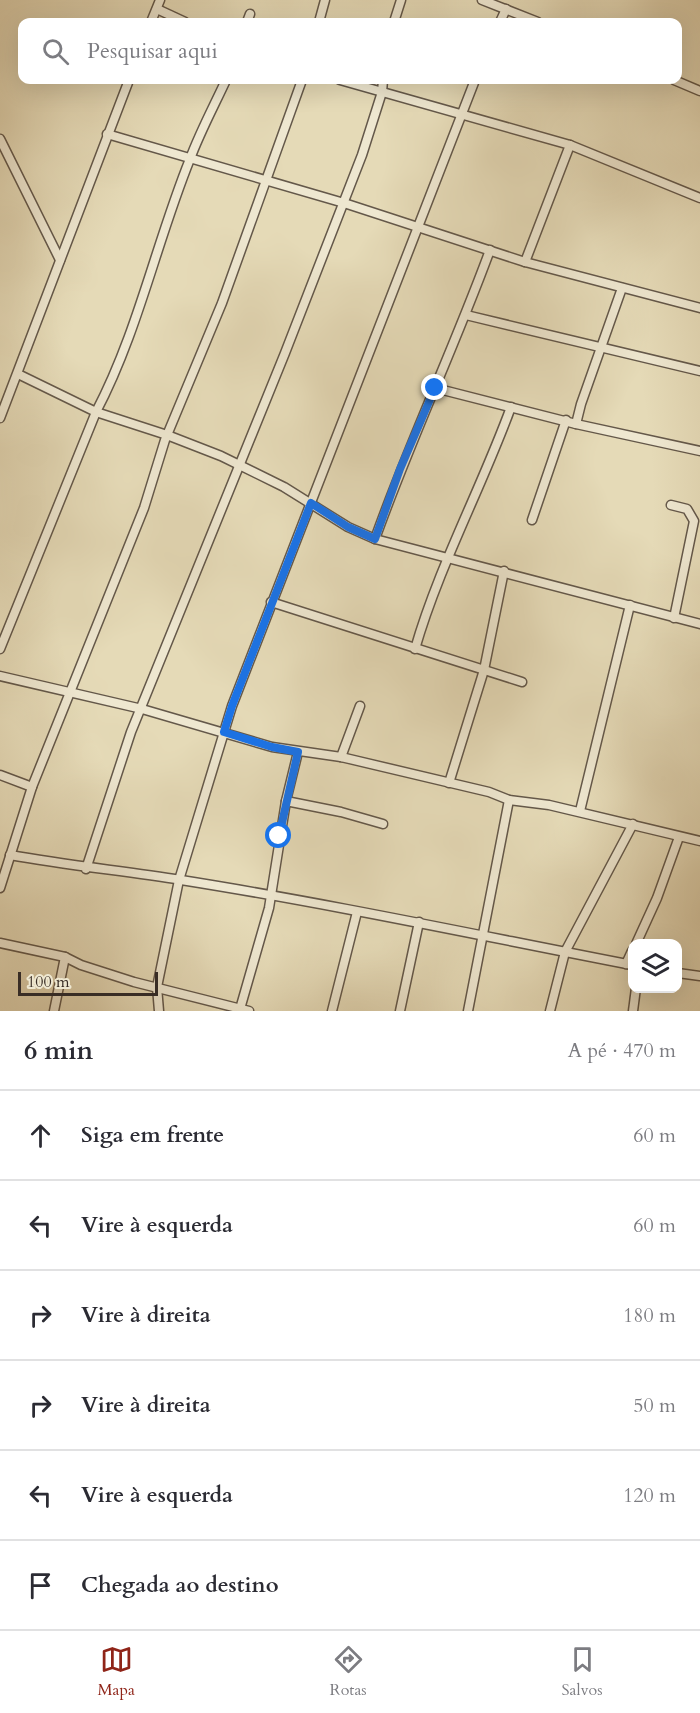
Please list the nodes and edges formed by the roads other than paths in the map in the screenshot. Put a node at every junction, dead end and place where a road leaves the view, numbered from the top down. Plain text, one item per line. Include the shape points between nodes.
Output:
1 (160, 0) edge
2 (325, 0) edge
3 (401, 0) edge
4 (482, 0) edge
5 (157, 9) junction
6 (506, 9) junction
7 (154, 18) edge
8 (176, 18) edge
9 (320, 18) edge
10 (395, 18) edge
11 (502, 18) edge
12 (528, 18) edge
13 (682, 83) edge
14 (127, 84) edge
15 (224, 84) edge
16 (301, 84) edge
17 (354, 84) edge
18 (383, 84) edge
19 (474, 84) edge
20 (700, 91) edge
21 (382, 92) junction
22 (463, 113) junction
23 (107, 134) junction
24 (0, 139) edge
25 (570, 146) junction
26 (189, 159) junction
27 (266, 182) junction
28 (700, 198) edge
29 (344, 203) junction
30 (419, 226) junction
31 (490, 250) junction
32 (60, 260) junction
33 (525, 262) junction
34 (622, 288) junction
35 (700, 308) edge
36 (466, 315) junction
37 (603, 348) junction
38 (700, 372) edge
39 (18, 374) junction
40 (435, 388) junction
41 (511, 408) junction
42 (96, 412) junction
43 (0, 418) edge
44 (566, 420) junction
45 (576, 424) junction
46 (167, 435) junction
47 (700, 451) edge
48 (240, 465) junction
49 (311, 503) junction
50 (671, 505) dead end
51 (532, 520) dead end
52 (375, 539) junction
53 (448, 558) junction
54 (504, 571) junction
55 (272, 602) junction
56 (630, 605) junction
57 (674, 618) junction
58 (700, 624) edge
59 (0, 649) edge
60 (416, 649) junction
61 (483, 670) junction
62 (0, 676) edge
63 (522, 682) dead end
64 (68, 693) junction
65 (360, 706) dead end
66 (142, 709) junction
67 (224, 732) junction
68 (298, 752) junction
69 (341, 756) junction
70 (0, 775) edge
71 (449, 783) junction
72 (32, 787) junction
73 (509, 800) junction
74 (286, 801) junction
75 (580, 811) junction
76 (382, 824) dead end
77 (633, 824) junction
78 (679, 837) junction
79 (700, 841) edge
80 (10, 855) junction
81 (86, 869) junction
82 (2, 872) edge
83 (179, 880) junction
84 (0, 888) edge
85 (272, 897) junction
86 (357, 912) junction
87 (418, 922) junction
88 (482, 935) junction
89 (638, 939) edge
90 (0, 943) edge
91 (565, 952) junction
92 (65, 957) junction
93 (628, 965) edge
94 (682, 974) edge
95 (700, 976) edge
96 (157, 987) junction
97 (635, 993) edge
98 (245, 1010) edge
99 (54, 1011) edge
100 (159, 1011) edge
101 (332, 1011) edge
102 (400, 1011) edge
103 (468, 1011) edge
104 (549, 1011) edge
105 (633, 1011) edge

1 - 5 street
2 - 9 street
3 - 10 street
4 - 6 street
5 - 7 street
5 - 8 street
6 - 11 street
6 - 12 street
13 - 20 street
14 - 23 street
15 - 26 street
16 - 27 street
17 - 21 street
18 - 21 street
19 - 22 street
21 - 22 street
21 - 29 street
22 - 25 street
22 - 30 street
23 - 26 street
23 - 32 street
24 - 32 street
25 - 28 street
25 - 33 street
26 - 27 street
26 - 42 street via 147,288 110,386
27 - 29 street
27 - 46 street via 222,303
29 - 30 street
29 - 48 street
30 - 31 street
30 - 49 street
31 - 33 street
31 - 36 street
32 - 39 street
33 - 34 street
34 - 35 street
34 - 37 street
36 - 37 street
36 - 40 street
37 - 38 street
37 - 45 street
39 - 42 street
39 - 43 street
40 - 41 street
40 - 52 street
41 - 44 street
41 - 53 street
42 - 46 street
42 - 59 street
44 - 45 street
44 - 51 street
45 - 47 street
46 - 48 street
46 - 64 street via 144,508
48 - 49 street
48 - 66 street
49 - 52 street
49 - 55 street
50 - 57 street via 687,508 694,521
52 - 53 street
53 - 54 street
53 - 60 street
54 - 56 street
54 - 61 street
55 - 60 street
55 - 67 street
56 - 57 street
56 - 75 street
57 - 58 street
60 - 61 street
61 - 63 street
61 - 71 street
62 - 64 street
64 - 66 street
64 - 72 street
65 - 69 street
66 - 67 street
66 - 81 street
67 - 68 street
67 - 83 street
68 - 69 street
68 - 74 street
69 - 71 street
70 - 72 street
71 - 73 street
72 - 80 street
73 - 75 street
73 - 88 street
74 - 76 street
74 - 85 street
75 - 77 street
77 - 78 street
77 - 91 street
78 - 79 street
78 - 89 street
80 - 81 street
80 - 82 street
81 - 83 street
82 - 84 street
83 - 85 street
83 - 96 street
85 - 86 street
85 - 98 street
86 - 87 street
86 - 101 street
87 - 88 street
87 - 102 street
88 - 91 street
88 - 103 street
90 - 92 street
91 - 93 street
91 - 104 street
92 - 96 street
92 - 99 street
94 - 95 street
96 - 98 street
96 - 100 street
97 - 105 street

